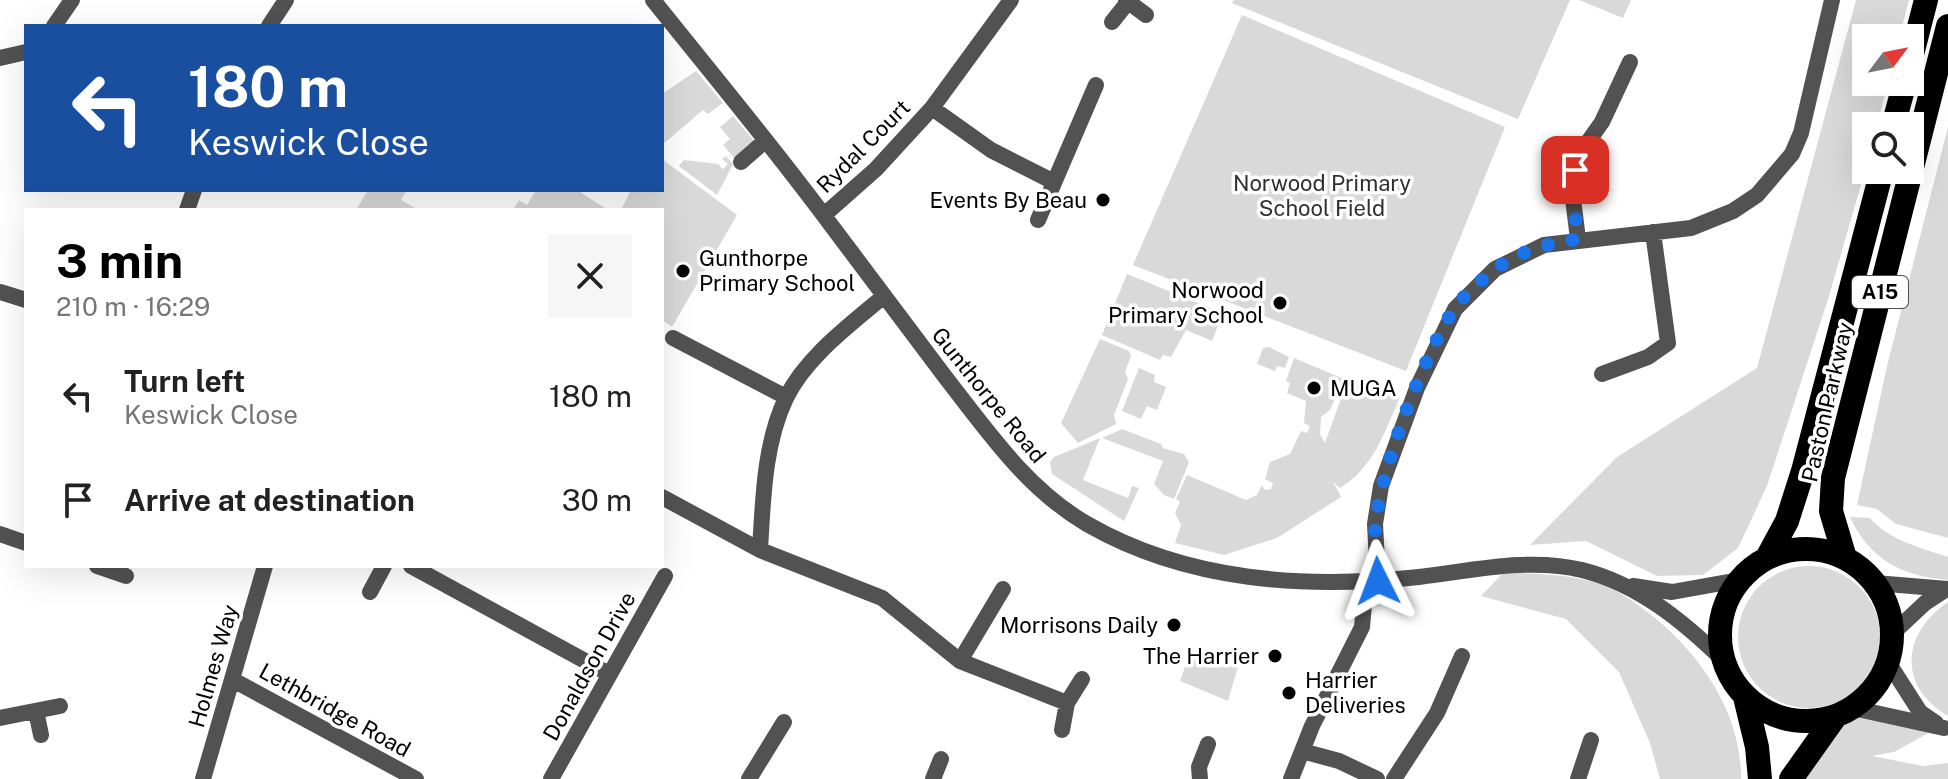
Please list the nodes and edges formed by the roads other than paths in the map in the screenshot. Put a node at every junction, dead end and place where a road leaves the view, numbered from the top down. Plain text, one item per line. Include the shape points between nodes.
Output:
1 (72, 0) edge
2 (286, 0) edge
3 (653, 0) edge
4 (1011, 0) edge
5 (1832, 0) edge
6 (1926, 0) edge
7 (1127, 1) edge
8 (1146, 15) dead end
9 (1112, 22) dead end
10 (55, 24) edge
11 (270, 24) edge
12 (1920, 24) edge
13 (1948, 26) edge
14 (24, 52) edge
15 (0, 58) edge
16 (1630, 62) dead end
17 (1096, 85) dead end
18 (932, 108) junction
19 (765, 141) junction
20 (741, 162) dead end
21 (1054, 182) junction
22 (1878, 184) edge
23 (824, 215) junction
24 (1038, 220) dead end
25 (1653, 232) junction
26 (1578, 239) junction
27 (0, 292) edge
28 (884, 296) junction
29 (24, 299) edge
30 (673, 338) dead end
31 (1602, 374) dead end
32 (786, 397) junction
33 (664, 498) edge
34 (0, 534) edge
35 (24, 542) edge
36 (760, 550) junction
37 (1767, 558) junction
38 (1845, 558) junction
39 (104, 568) edge
40 (264, 568) edge
41 (383, 568) edge
42 (415, 568) edge
43 (126, 576) dead end
44 (665, 576) dead end
45 (1739, 580) junction
46 (1372, 582) junction
47 (1875, 583) junction
48 (1619, 584) junction
49 (1003, 589) dead end
50 (1947, 589) edge
51 (370, 592) dead end
52 (1892, 634) junction
53 (1462, 656) dead end
54 (960, 661) junction
55 (1724, 661) junction
56 (1888, 662) junction
57 (609, 674) junction
58 (1082, 679) dead end
59 (233, 680) junction
60 (1745, 697) junction
61 (1067, 703) junction
62 (60, 706) dead end
63 (36, 711) junction
64 (1844, 712) junction
65 (0, 718) edge
66 (784, 722) dead end
67 (1062, 730) dead end
68 (1946, 730) edge
69 (41, 735) dead end
70 (1591, 740) dead end
71 (1208, 744) dead end
72 (1302, 751) junction
73 (941, 759) dead end
74 (752, 778) edge
75 (203, 779) edge
76 (416, 779) edge
77 (551, 779) edge
78 (933, 779) edge
79 (1200, 779) edge
80 (1291, 779) edge
81 (1377, 779) edge
82 (1394, 779) edge
83 (1578, 779) edge
84 (1760, 779) edge
85 (1791, 779) edge

1 - 10 street
2 - 11 street
3 - 19 street, Gunthorpe Road
4 - 18 street, Rydal Court
5 - 25 street via 1792,154 1757,195 1733,211 1691,228
6 - 12 highway
7 - 8 street
7 - 9 street
13 - 38 highway, Paston Parkway / A15 via 1833,478 1831,511
14 - 15 street
16 - 26 street via 1575,170
17 - 21 street
18 - 21 street, Rydal Court via 991,150
18 - 23 street, Rydal Court
19 - 20 street
19 - 23 street, Gunthorpe Road
21 - 24 street
22 - 37 highway, Paston Parkway / A15 via 1803,471 1787,521
23 - 28 street, Gunthorpe Road
25 - 26 street
25 - 31 street via 1668,343 1648,357
26 - 46 street via 1520,254 1495,269 1455,309 1417,388 1381,486
27 - 29 street
28 - 32 street via 839,333
28 - 46 street, Gunthorpe Road via 1028,479 1089,525 1158,554 1246,577
30 - 32 street
32 - 36 street via 764,488
33 - 36 street
34 - 35 street
36 - 54 street via 846,581 894,606
37 - 38 highway via 1814,549
37 - 45 highway
38 - 47 highway
39 - 43 street
40 - 59 street, Holmes Way
41 - 51 street
42 - 57 street
44 - 57 street, Donaldson Drive
45 - 48 street, Gunthorpe Road via 1672,592
45 - 55 highway via 1721,619
46 - 48 street, Gunthorpe Road via 1541,566 1579,570
46 - 72 street via 1362,627
47 - 50 street
47 - 52 highway via 1890,612
48 - 55 street, Gunthorpe Road via 1682,621
49 - 54 street
50 - 52 street
52 - 56 highway
53 - 82 street via 1437,713
54 - 61 street
55 - 60 highway
56 - 64 highway via 1875,688
56 - 68 street via 1920,712
57 - 77 street, Donaldson Drive
58 - 61 street
59 - 75 street, Holmes Way
59 - 76 street, Lethbridge Road
60 - 64 highway via 1768,713 1794,721
60 - 84 highway
61 - 67 street
62 - 63 street
63 - 65 street
63 - 69 street
64 - 68 street
64 - 85 highway
66 - 74 street
70 - 83 street
71 - 79 street
72 - 80 street
72 - 81 street
73 - 78 street

